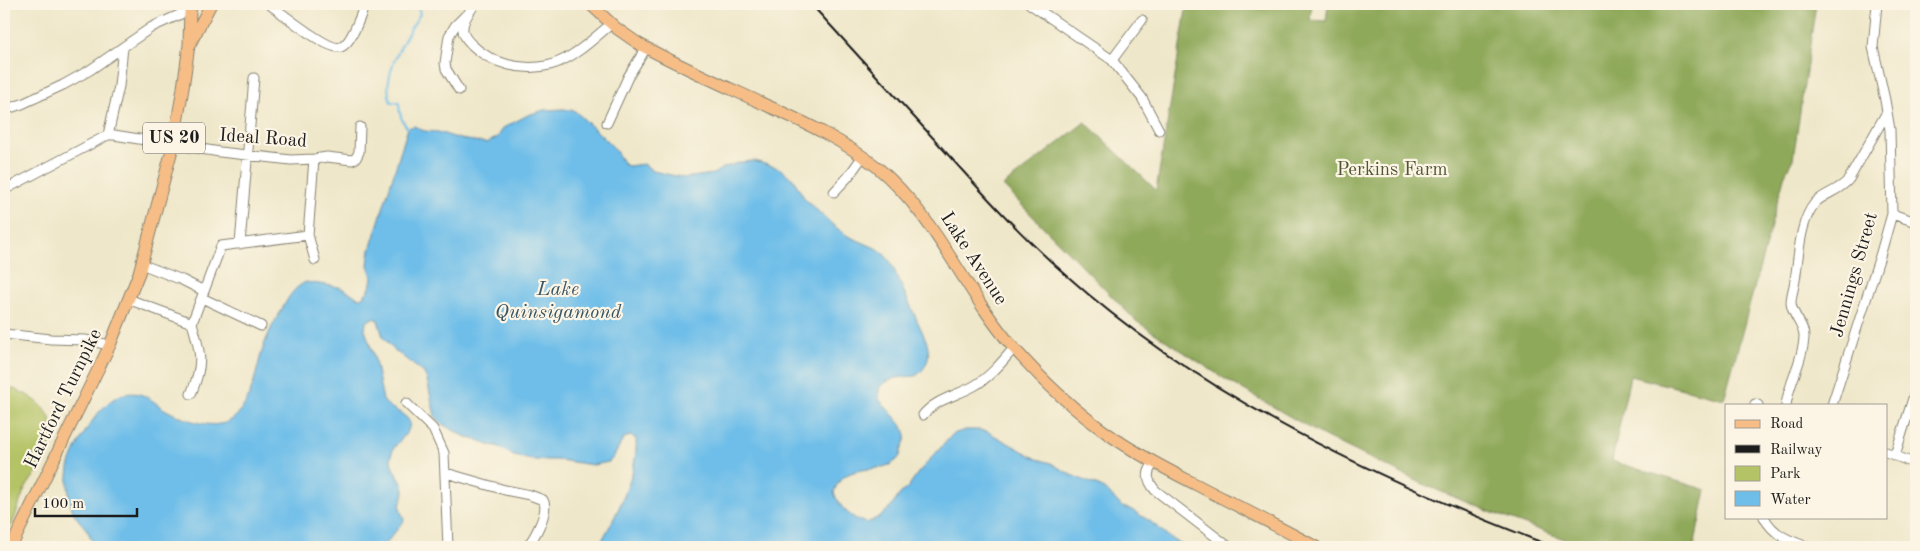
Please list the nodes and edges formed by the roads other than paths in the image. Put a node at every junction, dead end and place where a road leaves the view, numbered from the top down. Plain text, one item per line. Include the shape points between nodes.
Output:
1 (202, 4) edge
2 (211, 4) edge
3 (269, 4) edge
4 (365, 4) edge
5 (475, 4) edge
6 (590, 4) edge
7 (1030, 4) edge
8 (1877, 4) edge
9 (190, 6) edge
10 (468, 13) junction
11 (1142, 20) dead end
12 (611, 24) junction
13 (189, 45) junction
14 (123, 48) junction
15 (646, 48) junction
16 (1112, 60) junction
17 (254, 78) dead end
18 (459, 90) dead end
19 (4, 110) edge
20 (1887, 112) junction
21 (607, 123) dead end
22 (360, 127) dead end
23 (1159, 130) dead end
24 (108, 135) junction
25 (173, 146) junction
26 (246, 155) junction
27 (863, 156) junction
28 (314, 159) junction
29 (4, 190) edge
30 (834, 192) dead end
31 (1892, 214) junction
32 (1916, 222) edge
33 (308, 235) junction
34 (240, 244) junction
35 (315, 260) dead end
36 (142, 264) junction
37 (203, 294) junction
38 (128, 299) junction
39 (192, 323) junction
40 (261, 326) dead end
41 (4, 334) edge
42 (110, 345) junction
43 (1014, 348) junction
44 (1916, 389) edge
45 (191, 394) dead end
46 (406, 403) dead end
47 (1786, 404) edge
48 (1832, 404) edge
49 (923, 415) dead end
50 (1891, 454) edge
51 (1154, 463) junction
52 (1916, 464) edge
53 (446, 473) junction
54 (1765, 518) edge
55 (11, 547) edge
56 (448, 547) edge
57 (527, 547) edge
58 (1229, 547) edge
59 (1316, 547) edge
60 (1808, 547) edge

1 - 9 main road
2 - 13 main road
3 - 4 street via 336,48 348,42
5 - 10 street
6 - 12 main road, Lake Avenue
7 - 16 street
8 - 20 street, Jennings Street via 1874,53
9 - 13 main road, US 20
9 - 14 street
10 - 12 street via 463,32 477,50 498,62 525,67 550,65 567,58
10 - 18 street via 454,26 446,50 446,69
11 - 16 street
12 - 15 main road, Lake Avenue
13 - 25 main road, US 20
14 - 19 street via 90,70
14 - 24 street via 119,86
15 - 21 street
15 - 27 main road, Lake Avenue via 815,128
16 - 23 street via 1142,98
17 - 26 street
20 - 31 street, Jennings Street
20 - 47 street via 1849,180 1817,201 1806,218 1791,299 1804,338
22 - 28 street, Ideal Road via 360,144 354,160
24 - 25 street, Ideal Road
24 - 29 street
25 - 26 street, Ideal Road
25 - 36 main road, US 20
26 - 28 street, Ideal Road
26 - 34 street
27 - 30 street
27 - 43 main road, Lake Avenue via 895,183 924,216 978,302
28 - 33 street
31 - 32 street
31 - 48 street, Jennings Street
33 - 34 street
33 - 35 street
34 - 37 street via 221,246
36 - 37 street via 182,280
36 - 38 main road, Hartford Turnpike / US 20
37 - 39 street
37 - 40 street
38 - 39 street
38 - 42 main road, Hartford Turnpike / US 20
39 - 45 street via 201,357
41 - 42 street
42 - 55 main road, Hartford Turnpike / US 20
43 - 49 street via 980,383 937,403
43 - 51 main road, Lake Avenue via 1052,388 1088,419
44 - 50 street
46 - 53 street via 437,435 444,453
50 - 52 street
51 - 58 street via 1147,471 1152,487
51 - 59 main road, Lake Avenue
53 - 56 street
53 - 57 street via 543,500 546,507
54 - 60 street via 1780,535

